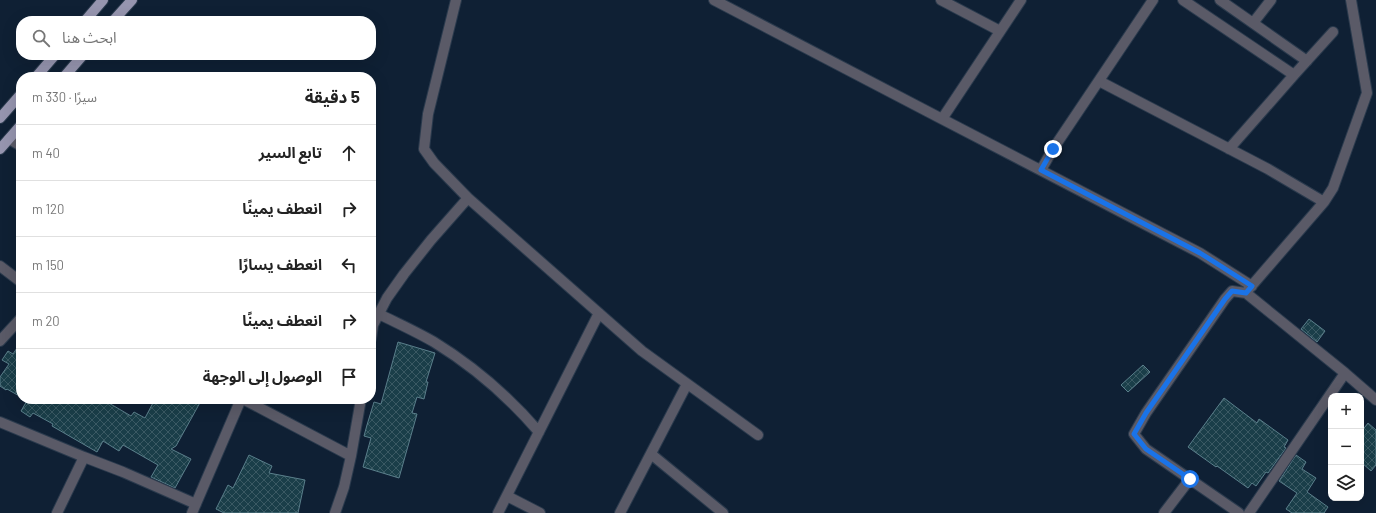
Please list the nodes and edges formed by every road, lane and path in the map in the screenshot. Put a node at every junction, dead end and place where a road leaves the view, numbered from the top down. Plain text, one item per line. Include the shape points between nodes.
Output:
1 (103, 0) edge
2 (132, 0) edge
3 (456, 0) edge
4 (714, 0) edge
5 (941, 0) edge
6 (1021, 0) edge
7 (1153, 0) edge
8 (1183, 0) edge
9 (1220, 0) edge
10 (1271, 0) edge
11 (1351, 0) edge
12 (89, 16) edge
13 (118, 16) edge
14 (1253, 23) junction
15 (1000, 31) junction
16 (1333, 32) dead end
17 (51, 60) edge
18 (79, 60) edge
19 (1307, 61) junction
20 (40, 72) edge
21 (68, 72) edge
22 (1294, 75) junction
23 (1099, 81) junction
24 (16, 100) edge
25 (0, 118) edge
26 (942, 119) junction
27 (16, 131) edge
28 (9, 139) junction
29 (16, 143) edge
30 (0, 149) edge
31 (1230, 149) junction
32 (1041, 170) junction
33 (468, 198) junction
34 (1324, 202) junction
35 (0, 266) edge
36 (16, 278) edge
37 (1248, 290) junction
38 (379, 314) junction
39 (599, 314) junction
40 (376, 319) edge
41 (16, 323) edge
42 (0, 341) edge
43 (1346, 373) junction
44 (687, 384) junction
45 (1376, 400) edge
46 (240, 404) edge
47 (252, 404) edge
48 (360, 404) edge
49 (0, 422) edge
50 (539, 432) junction
51 (758, 435) dead end
52 (651, 454) junction
53 (352, 456) junction
54 (84, 457) junction
55 (1190, 479) junction
56 (507, 496) junction
57 (194, 509) edge
58 (338, 512) edge
59 (58, 513) edge
60 (498, 513) edge
61 (540, 513) edge
62 (620, 513) edge
63 (723, 513) edge
64 (1164, 513) edge
65 (1239, 513) edge
66 (1249, 513) edge

1 - 12 main road
2 - 13 main road
3 - 33 street via 428,114 424,149
4 - 26 street
5 - 15 street
6 - 15 street
7 - 23 street
8 - 22 street
9 - 14 street
10 - 14 street
11 - 34 street via 1367,93 1333,188
14 - 19 street
15 - 26 street
16 - 19 street
17 - 20 main road
18 - 21 main road
19 - 22 street
22 - 31 street
23 - 31 street
23 - 32 street
24 - 25 main road
26 - 32 street
27 - 28 main road
28 - 29 street
28 - 30 main road
31 - 34 street
32 - 37 street via 1200,253
33 - 38 street via 404,274
33 - 39 street
34 - 37 street
35 - 36 street
37 - 43 street
37 - 55 street via 1232,291 1225,299 1134,434 1146,449
38 - 40 street
38 - 50 street via 433,342 475,371 522,412
39 - 44 street via 642,351
39 - 50 street
41 - 42 street
43 - 45 street
43 - 66 street
44 - 51 street
44 - 52 street
46 - 57 street
47 - 53 street
48 - 53 street
49 - 54 street
50 - 56 street
52 - 62 street
52 - 63 street
53 - 58 street
54 - 57 street via 123,472
54 - 59 street
55 - 64 street
55 - 65 street
56 - 60 street
56 - 61 street

